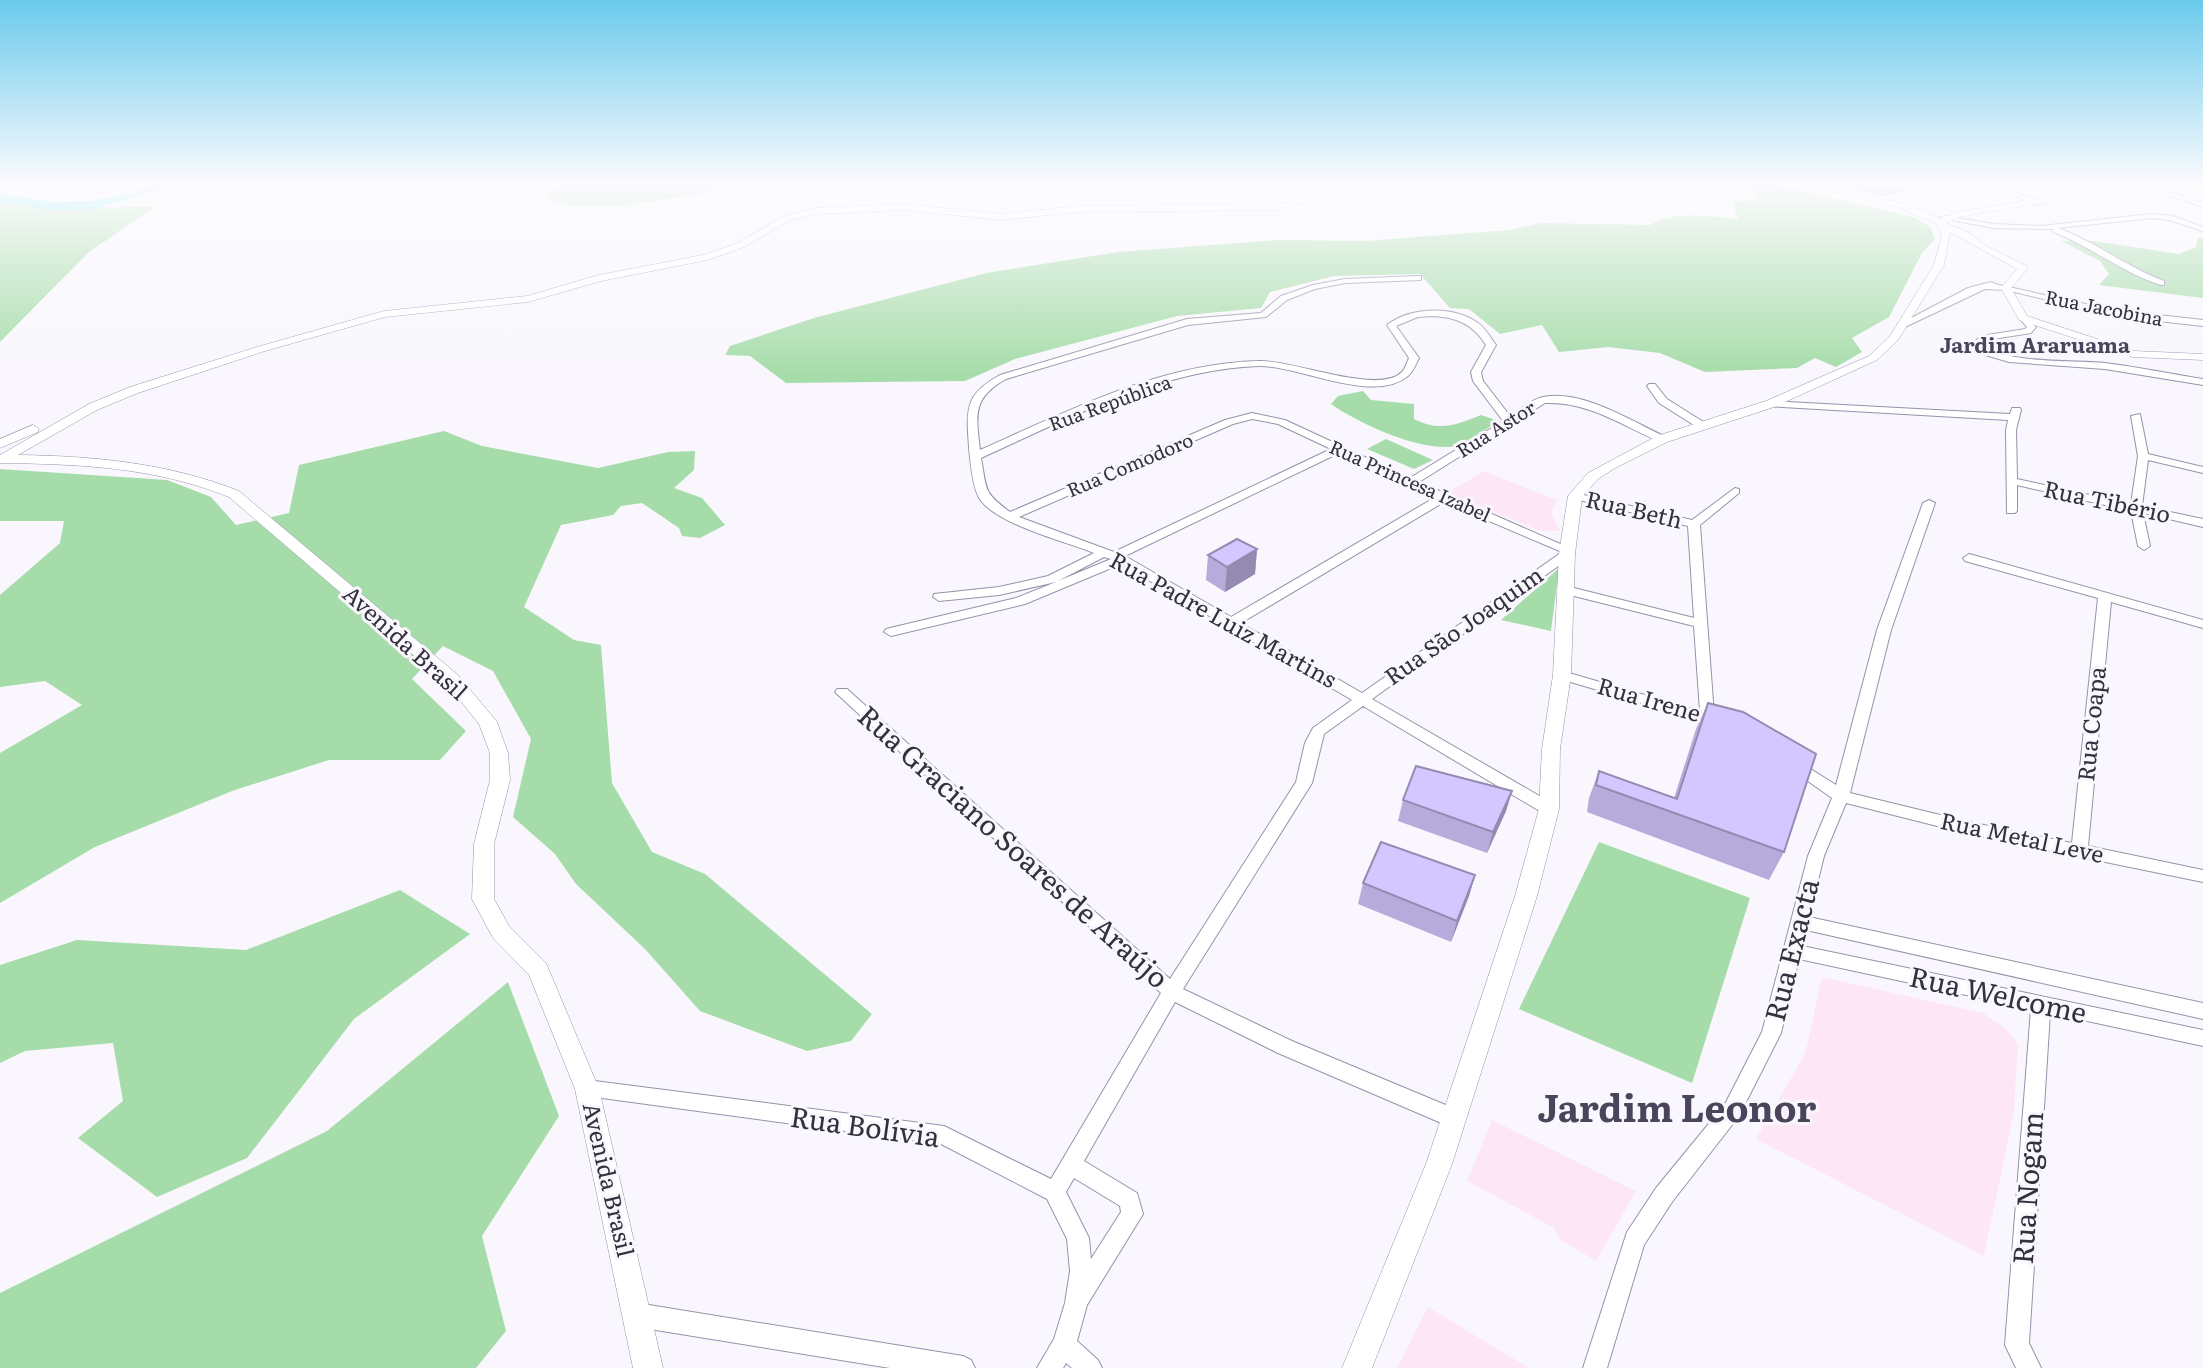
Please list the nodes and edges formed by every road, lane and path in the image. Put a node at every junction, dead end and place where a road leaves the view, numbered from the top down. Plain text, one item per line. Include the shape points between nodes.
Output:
1 (724, 249) edge
2 (1943, 249) edge
3 (1985, 249) edge
4 (2097, 249) edge
5 (1418, 278) dead end
6 (2009, 283) junction
7 (2161, 283) dead end
8 (2023, 318) junction
9 (2203, 323) edge
10 (1902, 325) junction
11 (2203, 357) edge
12 (2203, 382) edge
13 (1652, 386) dead end
14 (1770, 404) junction
15 (1945, 414) junction
16 (1252, 416) joint
17 (2136, 416) dead end
18 (1508, 420) junction
19 (1701, 425) junction
20 (2011, 430) junction
21 (1662, 439) junction
22 (1340, 449) junction
23 (1, 454) edge
24 (977, 456) junction
25 (2143, 456) junction
26 (2203, 470) edge
27 (2012, 481) junction
28 (1412, 482) junction
29 (1735, 491) dead end
30 (1575, 496) junction
31 (1443, 498) junction
32 (1929, 503) dead end
33 (2136, 508) junction
34 (2011, 511) dead end
35 (1009, 517) junction
36 (2203, 523) edge
37 (1694, 524) junction
38 (2144, 546) dead end
39 (1567, 552) junction
40 (1114, 556) junction
41 (1969, 558) dead end
42 (1566, 590) junction
43 (939, 597) dead end
44 (2105, 597) junction
45 (1231, 623) junction
46 (1700, 623) junction
47 (2203, 624) edge
48 (891, 632) dead end
49 (1562, 675) junction
50 (842, 692) dead end
51 (1361, 698) junction
52 (1707, 715) junction
53 (1737, 731) edge
54 (1783, 759) edge
55 (1842, 796) junction
56 (1549, 809) junction
57 (2079, 850) junction
58 (2203, 876) edge
59 (1799, 922) junction
60 (1794, 951) junction
61 (1171, 992) junction
62 (2041, 1004) junction
63 (2203, 1011) edge
64 (2203, 1038) edge
65 (587, 1089) junction
66 (1453, 1118) junction
67 (1070, 1164) junction
68 (1055, 1192) junction
69 (1076, 1303) junction
70 (637, 1315) junction
71 (1064, 1345) junction
72 (648, 1368) edge
73 (963, 1368) edge
74 (1049, 1368) edge
75 (1090, 1368) edge
76 (1357, 1368) edge
77 (1595, 1368) edge
78 (2029, 1368) edge

1 - 23 street via 673,266 599,278 528,299 384,314 281,341 134,390
2 - 10 street via 1939,265
3 - 6 street via 2023,268
4 - 7 street
5 - 24 street, Rua Padre Luiz Martins via 1313,287 1283,298 1263,315 1187,322 1003,377 975,402
6 - 8 street
6 - 9 street, Rua Jacobina via 2113,313
6 - 10 street via 1984,286
8 - 11 street via 2133,354
8 - 12 street via 2032,327 2028,331 1984,338 1977,344 1984,352 2009,359 2105,366
10 - 14 street via 1873,358
13 - 19 street via 1663,401
14 - 15 street
14 - 19 street
15 - 20 street
15 - 20 street via 2015,414
16 - 22 street, Rua Princesa Izabel via 1268,417
16 - 35 street, Rua Comodoro via 1228,422
17 - 25 street
18 - 21 street, Rua Astor via 1544,400 1566,399
18 - 24 street, Rua República via 1478,381 1476,372 1491,345 1488,338 1459,315 1426,315 1391,325 1414,358 1406,376 1396,382 1371,384 1269,363 1211,369 1136,390
18 - 28 street, Rua Astor
19 - 21 street
20 - 27 street
21 - 30 street via 1593,476
22 - 28 street, Rua Princesa Izabel
22 - 40 street
23 - 65 street, Avenida Brasil via 98,462 205,481 234,495 452,679 488,722 499,753 500,780 484,844 483,899 501,932 538,970
24 - 35 street, Rua Padre Luiz Martins via 985,499
25 - 26 street
25 - 33 street
27 - 33 street, Rua Tibério
27 - 34 street
28 - 31 street, Rua Princesa Izabel
29 - 37 street
30 - 37 street, Rua Beth
30 - 39 street
31 - 39 street, Rua Princesa Izabel
31 - 45 street
32 - 55 street, Rua Exacta via 1884,630
33 - 36 street, Rua Tibério
33 - 38 street
35 - 40 street, Rua Padre Luiz Martins
37 - 46 street
39 - 42 street
39 - 51 street, Rua São Joaquim
40 - 43 street via 1052,579 999,591
40 - 45 street, Rua Padre Luiz Martins
40 - 48 street via 1020,601
41 - 44 street
42 - 46 street
42 - 49 street
44 - 47 street
44 - 57 street, Rua Coapa
45 - 51 street, Rua Padre Luiz Martins
46 - 52 street
49 - 52 street, Rua Irene
49 - 56 street via 1551,749
50 - 61 street, Rua Graciano Soares de Araújo
51 - 56 street, Rua Padre Luiz Martins
51 - 61 street, Rua São Joaquim via 1318,731 1304,783
52 - 53 street, Rua Irene
54 - 55 street
55 - 57 street, Rua Metal Leve
55 - 59 street, Rua Exacta via 1816,856
56 - 66 street via 1526,896
57 - 58 street, Rua Metal Leve
59 - 60 street, Rua Exacta
59 - 63 street, Rua Welcome
60 - 62 street, Rua Welcome
60 - 77 street, Rua Exacta via 1771,1033 1732,1110 1664,1195 1635,1240
61 - 66 street, Rua Graciano Soares de Araújo via 1285,1047
61 - 67 street, Rua São Joaquim
62 - 64 street, Rua Welcome
62 - 78 street, Rua Nogam via 2018,1345
65 - 68 street, Rua Bolívia via 944,1135
65 - 70 street, Avenida Brasil
66 - 76 street
67 - 68 street, Rua São Joaquim
67 - 69 street via 1129,1200 1132,1214
68 - 69 street via 1078,1238 1081,1271
69 - 71 street
70 - 72 street, Avenida Brasil
70 - 73 street
71 - 74 street
71 - 75 street

